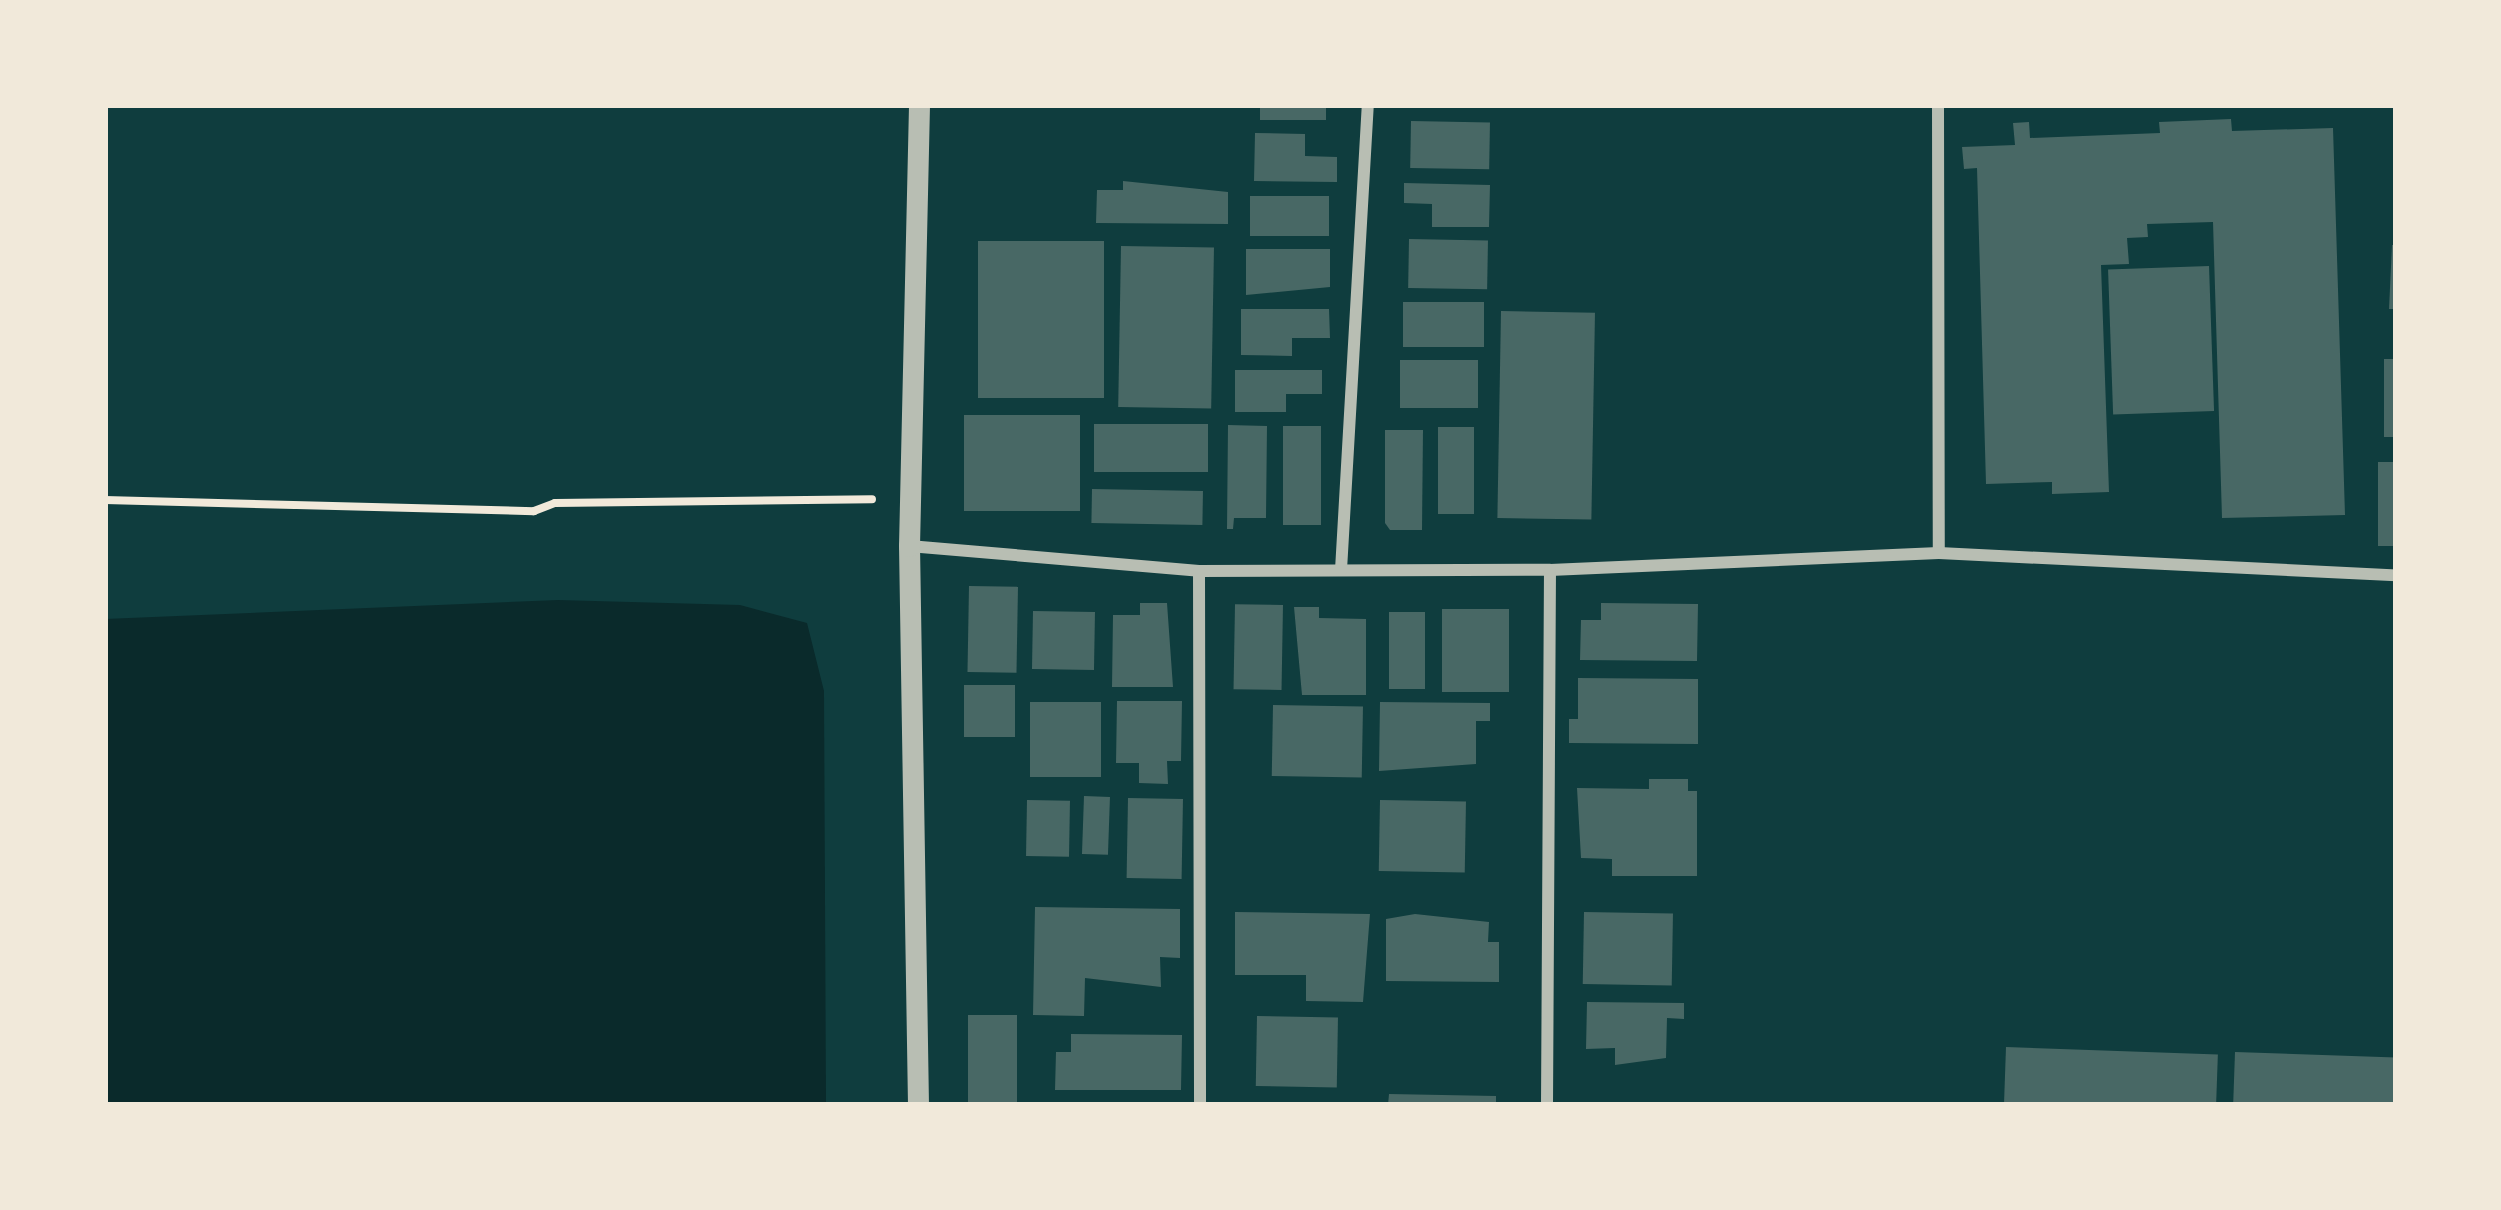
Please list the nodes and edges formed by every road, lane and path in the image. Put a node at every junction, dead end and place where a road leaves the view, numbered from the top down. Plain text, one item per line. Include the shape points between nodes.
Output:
1 (919, 105) edge
2 (1368, 105) edge
3 (1938, 105) edge
4 (910, 499) junction
5 (105, 500) edge
6 (909, 546) junction
7 (1939, 553) junction
8 (1341, 570) junction
9 (1550, 570) junction
10 (1199, 571) junction
11 (2396, 575) edge
12 (918, 1105) edge
13 (1200, 1105) edge
14 (1547, 1105) edge

1 - 4 street
2 - 8 street
3 - 7 street
4 - 5 path via 555,503 534,511
4 - 6 street
6 - 10 street
6 - 12 street
7 - 9 street
7 - 11 street
8 - 9 street
8 - 10 street
9 - 14 street
10 - 13 street

